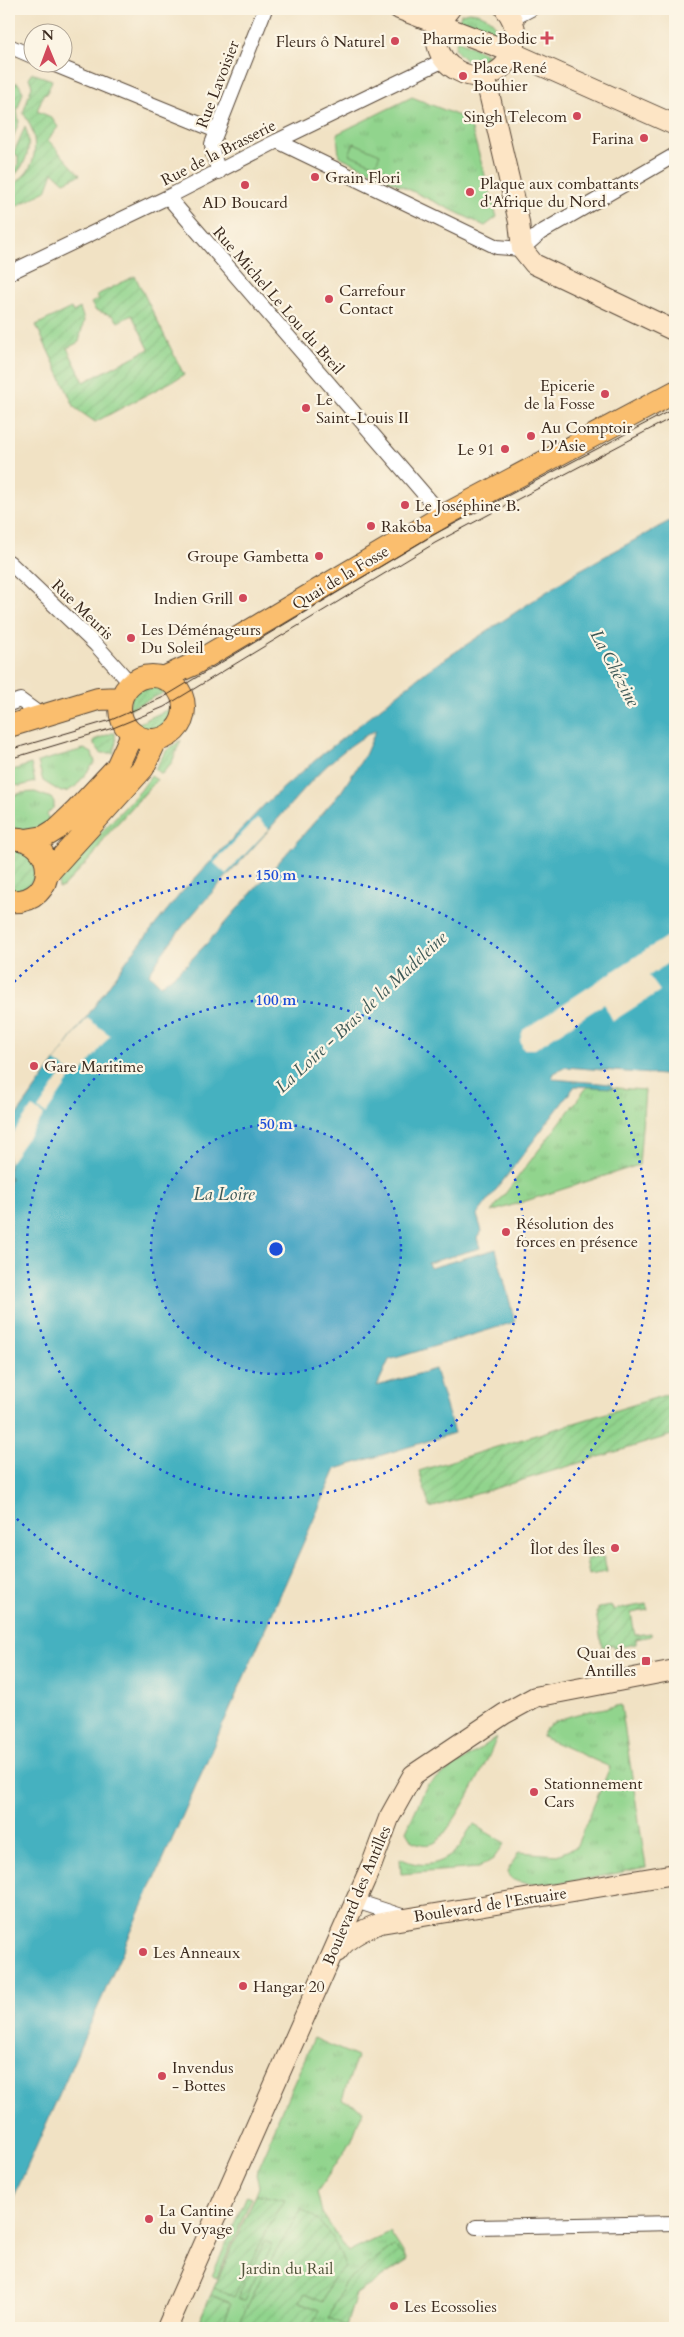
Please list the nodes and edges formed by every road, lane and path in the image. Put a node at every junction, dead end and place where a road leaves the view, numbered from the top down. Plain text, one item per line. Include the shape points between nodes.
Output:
1 (265, 9) edge
2 (399, 9) edge
3 (531, 9) edge
4 (508, 14) edge
5 (445, 16) edge
6 (9, 46) edge
7 (22, 52) edge
8 (512, 52) junction
9 (444, 60) junction
10 (72, 72) edge
11 (485, 76) junction
12 (675, 124) edge
13 (217, 131) junction
14 (276, 141) junction
15 (675, 155) edge
16 (219, 172) junction
17 (168, 197) junction
18 (522, 249) junction
19 (9, 273) edge
20 (675, 332) edge
21 (675, 392) edge
22 (443, 516) junction
23 (9, 562) edge
24 (163, 678) junction
25 (126, 691) junction
26 (9, 704) edge
27 (42, 716) junction
28 (9, 726) edge
29 (132, 734) junction
30 (156, 740) junction
31 (17, 840) edge
32 (47, 874) junction
33 (12, 903) edge
34 (675, 1670) edge
35 (675, 1874) edge
36 (358, 1894) junction
37 (406, 1918) junction
38 (324, 1971) junction
39 (675, 2223) edge
40 (476, 2228) dead end
41 (167, 2328) edge

1 - 13 street, Rue Lavoisier
2 - 5 main road
3 - 4 street
4 - 8 main road via 515,32
5 - 8 main road
5 - 9 main road via 437,42
6 - 7 street
8 - 11 main road via 502,68
8 - 12 main road
9 - 11 main road via 462,74
9 - 14 street, Rue de la Brasserie
10 - 13 street
11 - 18 main road via 519,222
13 - 16 street, Rue Lavoisier via 212,154
14 - 16 street, Rue de la Brasserie
14 - 18 street via 497,247
15 - 18 street via 540,234
16 - 17 street, Rue de la Brasserie
17 - 19 street, Rue de la Brasserie
17 - 22 street, Rue Michel Le Lou du Breil
18 - 20 main road via 534,264
21 - 22 main road, Quai de la Fosse
22 - 24 main road, Quai de la Fosse
23 - 25 street, Rue Meuris via 96,645
24 - 25 main road via 147,676
24 - 30 main road via 175,685 180,693 184,713 176,730 166,738
25 - 27 main road
25 - 29 main road via 121,718
26 - 27 street via 20,700
27 - 28 main road
29 - 30 main road via 141,739
29 - 31 main road via 117,767 57,829 44,837
30 - 32 main road via 143,768
31 - 32 main road via 34,844 42,853
32 - 33 main road via 38,892 29,899
34 - 36 main road, Boulevard des Antilles via 534,1697 413,1775 389,1818
35 - 37 main road, Boulevard de l'Estuaire
36 - 37 street via 362,1903
36 - 38 main road, Boulevard des Antilles
37 - 38 main road, Boulevard de l'Estuaire via 381,1922 361,1930 341,1946
38 - 41 main road, Boulevard des Antilles
39 - 40 street

